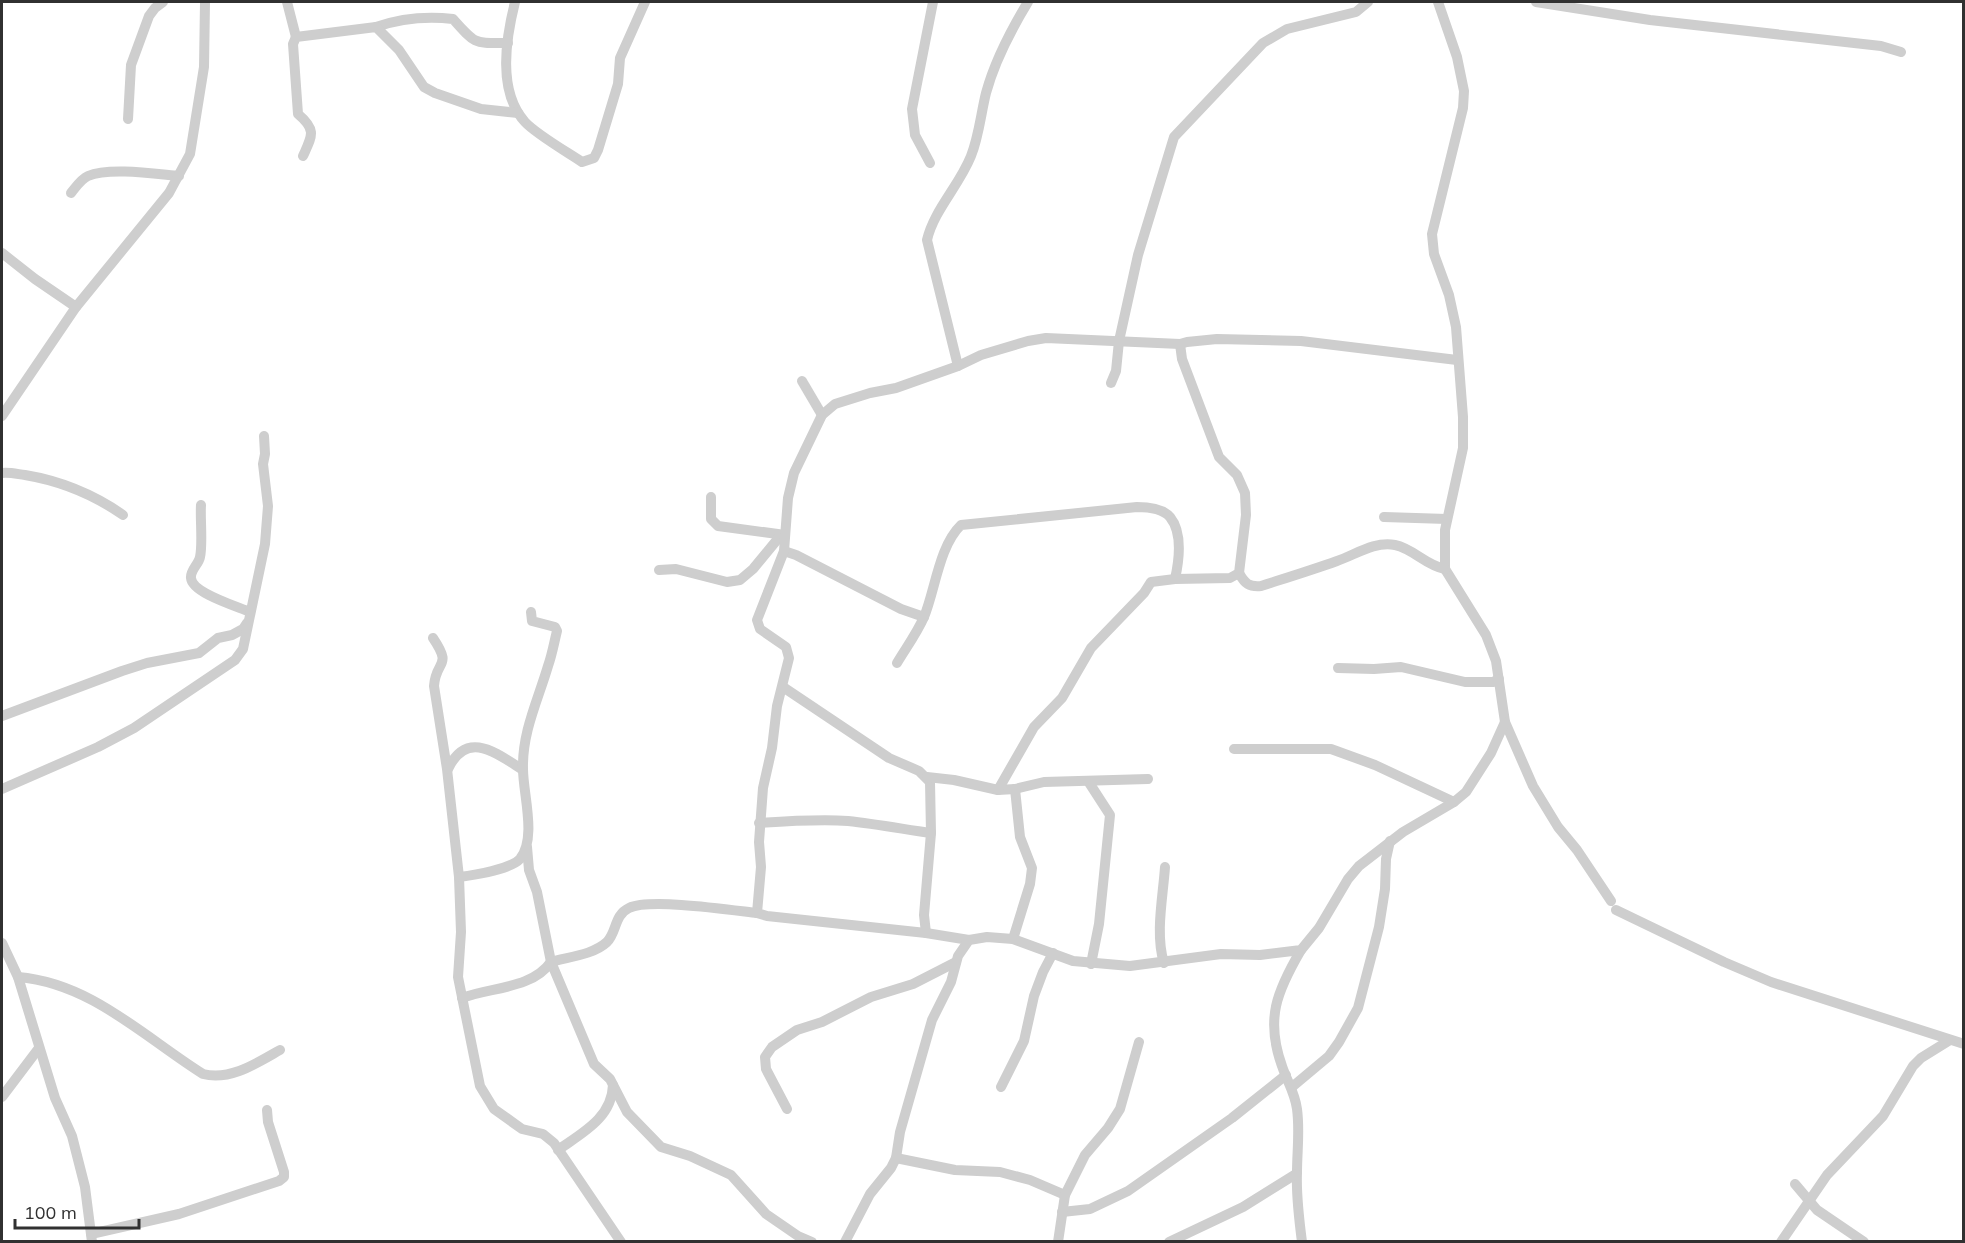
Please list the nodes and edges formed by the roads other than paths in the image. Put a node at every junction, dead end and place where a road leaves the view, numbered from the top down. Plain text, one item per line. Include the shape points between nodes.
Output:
1 (163, 2) edge
2 (205, 2) edge
3 (287, 2) edge
4 (515, 2) edge
5 (645, 2) edge
6 (933, 2) edge
7 (1028, 2) edge
8 (1368, 2) edge
9 (1438, 2) edge
10 (1536, 2) edge
11 (376, 27) junction
12 (296, 37) junction
13 (508, 44) junction
14 (1901, 52) dead end
15 (518, 113) junction
16 (128, 119) dead end
17 (303, 156) dead end
18 (930, 163) dead end
19 (179, 176) junction
20 (71, 193) dead end
21 (2, 253) edge
22 (76, 307) junction
23 (1119, 341) junction
24 (1180, 344) junction
25 (1457, 360) junction
26 (958, 366) junction
27 (802, 381) dead end
28 (1111, 383) dead end
29 (822, 415) junction
30 (2, 416) edge
31 (264, 436) dead end
32 (2, 473) edge
33 (711, 497) dead end
34 (201, 505) dead end
35 (123, 515) dead end
36 (1384, 517) dead end
37 (1447, 519) junction
38 (783, 535) junction
39 (784, 551) junction
40 (1445, 568) junction
41 (659, 570) dead end
42 (1239, 573) junction
43 (1175, 579) junction
44 (531, 612) dead end
45 (249, 617) junction
46 (924, 617) junction
47 (433, 638) dead end
48 (897, 663) dead end
49 (1338, 668) dead end
50 (1499, 679) junction
51 (783, 687) junction
52 (2, 716) edge
53 (1505, 722) junction
54 (1234, 749) dead end
55 (447, 769) junction
56 (523, 770) junction
57 (927, 777) junction
58 (1148, 779) dead end
59 (1088, 781) junction
60 (2, 789) edge
61 (1015, 789) junction
62 (998, 790) junction
63 (1454, 802) junction
64 (759, 823) junction
65 (931, 833) junction
66 (1390, 841) junction
67 (527, 847) junction
68 (1165, 867) dead end
69 (459, 877) junction
70 (757, 913) junction
71 (926, 933) junction
72 (1013, 939) junction
73 (969, 940) junction
74 (2, 942) edge
75 (1301, 950) junction
76 (1053, 953) junction
77 (551, 962) junction
78 (956, 962) junction
79 (1164, 963) junction
80 (1091, 964) junction
81 (18, 977) junction
82 (462, 998) junction
83 (1950, 1040) junction
84 (1139, 1042) dead end
85 (1964, 1044) edge
86 (39, 1048) junction
87 (280, 1050) dead end
88 (1286, 1075) junction
89 (613, 1084) junction
90 (1001, 1087) dead end
91 (1292, 1087) junction
92 (2, 1097) edge
93 (787, 1108) dead end
94 (267, 1110) dead end
95 (558, 1150) junction
96 (896, 1158) junction
97 (1296, 1174) junction
98 (1795, 1184) dead end
99 (1065, 1195) junction
100 (1808, 1201) junction
101 (1062, 1212) junction
102 (91, 1238) edge
103 (621, 1242) edge
104 (812, 1242) edge
105 (845, 1242) edge
106 (1058, 1242) edge
107 (1169, 1242) edge
108 (1302, 1242) edge
109 (1781, 1242) edge
110 (1864, 1242) edge

1 - 16 street via 149,16 131,65
2 - 19 street via 204,67 195,131
3 - 12 street
4 - 13 street
5 - 15 street via 620,58 618,84 594,158 582,162 526,123
6 - 18 street via 912,110 915,135
7 - 26 street via 1006,39 990,80 972,154 958,184 931,224 927,240
8 - 23 street via 1356,12 1287,29 1263,43 1174,137 1138,255
9 - 25 street via 1464,91 1461,122 1432,234 1434,254 1453,310
10 - 14 street via 1650,20 1881,46
11 - 12 street
11 - 13 street via 397,20 453,19 472,41
11 - 15 street via 399,50 424,87 481,109
12 - 17 street via 298,114 312,130
13 - 15 street via 507,79
19 - 20 street via 110,172 89,176
19 - 22 street via 148,221
21 - 22 street
22 - 30 street
23 - 24 street
23 - 26 street via 1046,338 981,355
23 - 28 street
24 - 25 street via 1217,339 1301,341
24 - 42 street via 1182,359 1219,457 1237,475 1245,493
25 - 37 street via 1463,448
26 - 29 street via 835,404
27 - 29 street
29 - 38 street via 794,473
31 - 45 street via 267,526
32 - 35 street via 45,478 73,487
33 - 38 street via 711,519 718,526
34 - 45 street via 200,557 190,579 194,587
36 - 37 street
37 - 40 street
38 - 39 street
38 - 41 street via 740,580 727,582 676,569
39 - 46 street
39 - 51 street via 757,620 758,627 788,651
40 - 42 street via 1389,544 1261,586 1250,586
40 - 50 street via 1486,635
42 - 43 street via 1230,578
43 - 46 street via 1179,562 1175,531 1170,518 1148,507 966,524 954,531
43 - 62 street via 1150,582 1090,648 1062,698 1034,727
44 - 56 street via 532,621 557,631 532,714
45 - 52 street via 243,629 218,638 199,653 147,663
45 - 60 street via 243,648 235,660 134,728
46 - 48 street
47 - 55 street via 444,657 434,686
49 - 50 street via 1401,667 1465,682
50 - 53 street
51 - 57 street via 889,758
51 - 64 street
53 - 63 street via 1473,783
53 - 83 street via 1533,786 1614,906 1771,982
54 - 63 street via 1331,749 1376,765
55 - 56 street via 452,759 470,746 496,753
55 - 69 street
56 - 67 street
57 - 62 street
57 - 65 street
58 - 59 street
59 - 61 street via 1044,782
59 - 80 street via 1110,815
61 - 62 street
61 - 72 street via 1020,837 1032,868
63 - 66 street
64 - 65 street via 845,821
64 - 70 street
65 - 71 street
66 - 75 street via 1348,879
66 - 91 street via 1379,927 1358,1008 1329,1056
67 - 69 street via 511,866
67 - 77 street
68 - 79 street via 1161,928
69 - 82 street via 461,932 457,968
70 - 71 street
70 - 77 street via 639,905 617,918 608,941 586,953
71 - 73 street
72 - 73 street
72 - 76 street
73 - 78 street
74 - 81 street
75 - 79 street via 1221,954
75 - 88 street via 1273,1013
76 - 80 street
76 - 90 street via 1034,996 1024,1041
77 - 82 street via 534,978
77 - 89 street via 594,1064
78 - 93 street via 913,984 871,997 797,1030 772,1047 765,1057 766,1069
78 - 96 street via 951,982 932,1020
79 - 80 street
81 - 86 street
81 - 87 street via 39,978 80,992 203,1074 230,1074
82 - 95 street via 480,1086 488,1102 522,1129 549,1138
83 - 85 street
83 - 100 street via 1913,1066 1883,1116 1827,1174
84 - 99 street via 1120,1109 1085,1155
86 - 92 street
86 - 102 street via 72,1136 85,1187
88 - 91 street
88 - 101 street via 1232,1119 1128,1191 1090,1209
89 - 95 street via 604,1114
89 - 104 street via 627,1112 661,1147 731,1175 766,1214
91 - 97 street via 1299,1125
94 - 102 street via 284,1172 279,1181
95 - 103 street
96 - 99 street via 955,1170 1000,1172
96 - 105 street via 870,1194
97 - 107 street via 1243,1207
97 - 108 street
98 - 100 street
99 - 101 street
100 - 109 street
100 - 110 street
101 - 106 street

